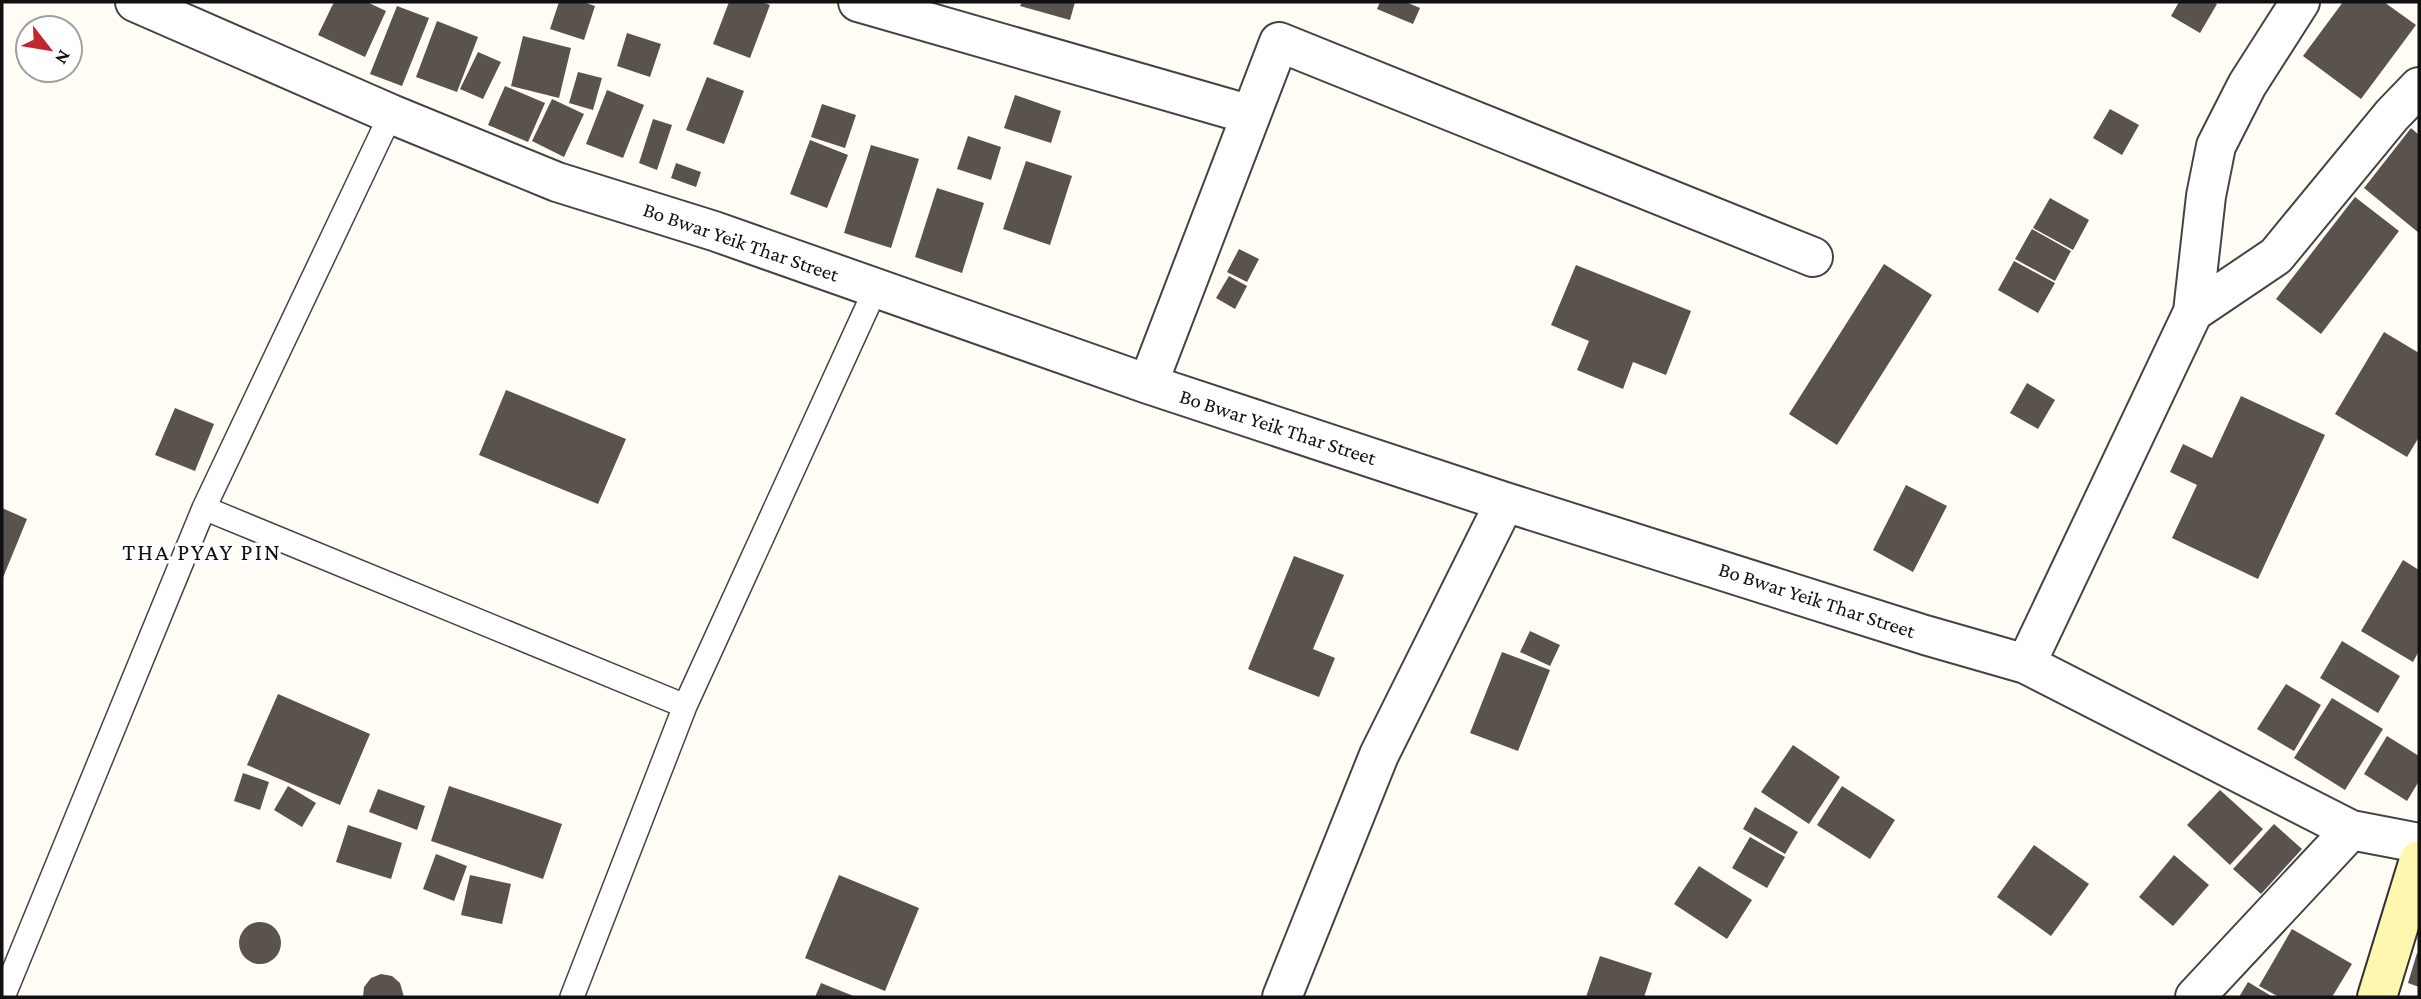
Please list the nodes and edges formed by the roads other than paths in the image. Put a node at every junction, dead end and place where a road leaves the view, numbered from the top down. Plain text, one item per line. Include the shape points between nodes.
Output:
1 (135, 2) edge
2 (858, 2) edge
3 (2300, 2) edge
4 (2419, 87) edge
5 (391, 114) junction
6 (1251, 115) junction
7 (1813, 257) dead end
8 (876, 288) junction
9 (2193, 312) junction
10 (1148, 384) junction
11 (1505, 502) junction
12 (204, 509) junction
13 (2026, 664) junction
14 (685, 706) junction
15 (2351, 830) junction
16 (2419, 843) edge
17 (2419, 860) edge
18 (3, 997) edge
19 (572, 997) edge
20 (1282, 997) edge
21 (2195, 997) edge
22 (2377, 997) edge

1 - 5 street, Bo Bwar Yeik Thar Street
2 - 6 street
3 - 9 street via 2247,85 2216,146
4 - 9 street via 2276,256
5 - 8 street, Bo Bwar Yeik Thar Street via 557,182
5 - 12 lane
6 - 7 street via 1279,42
6 - 10 street
8 - 10 street, Bo Bwar Yeik Thar Street
8 - 14 lane
9 - 13 street
10 - 11 street, Bo Bwar Yeik Thar Street
11 - 13 street, Bo Bwar Yeik Thar Street
11 - 20 street via 1379,755
12 - 14 lane
12 - 18 lane
13 - 15 street, Bo Bwar Yeik Thar Street
14 - 19 lane
15 - 16 street, Bo Bwar Yeik Thar Street
15 - 21 street
17 - 22 street

